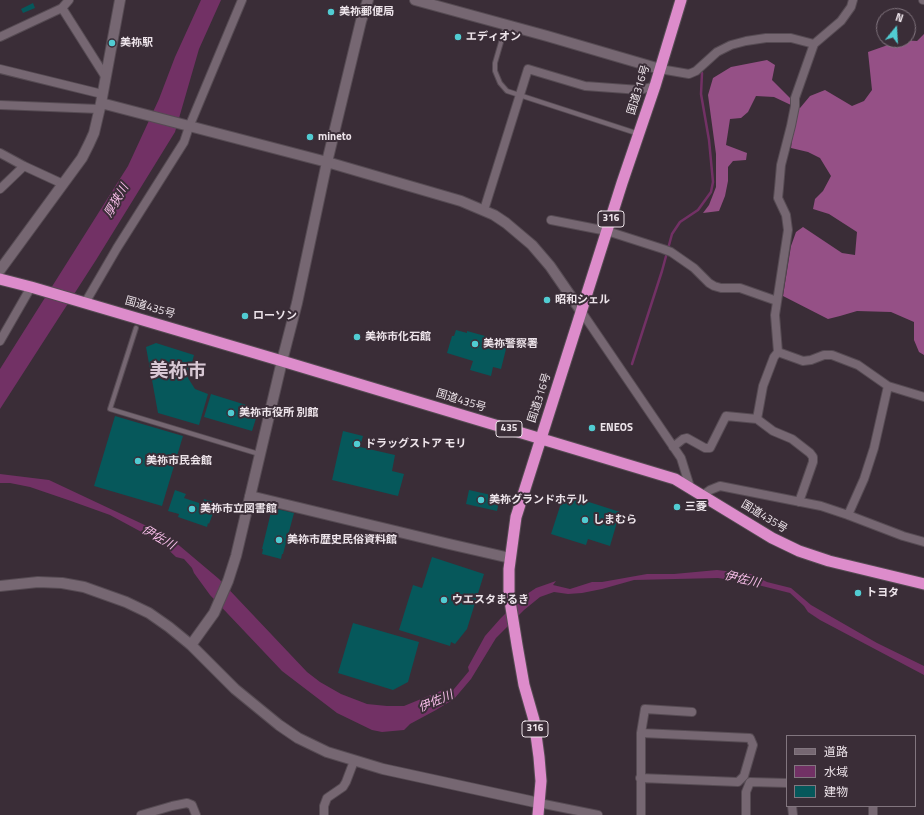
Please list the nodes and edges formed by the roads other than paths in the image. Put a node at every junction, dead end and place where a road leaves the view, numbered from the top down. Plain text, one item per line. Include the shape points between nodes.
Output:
1 (69, 0) edge
2 (120, 0) edge
3 (242, 0) edge
4 (368, 0) edge
5 (415, 0) edge
6 (681, 0) edge
7 (853, 0) edge
8 (62, 8) junction
9 (506, 25) junction
10 (0, 37) edge
11 (814, 44) junction
12 (0, 69) edge
13 (660, 69) junction
14 (105, 76) junction
15 (655, 86) junction
16 (519, 95) junction
17 (101, 102) junction
18 (0, 105) edge
19 (187, 126) junction
20 (639, 134) junction
21 (0, 153) edge
22 (327, 162) junction
23 (24, 166) junction
24 (63, 184) junction
25 (0, 189) edge
26 (484, 210) junction
27 (551, 220) dead end
28 (607, 231) junction
29 (0, 270) edge
30 (0, 279) edge
31 (35, 288) junction
32 (777, 301) junction
33 (83, 302) junction
34 (581, 311) junction
35 (136, 328) dead end
36 (0, 341) edge
37 (778, 352) junction
38 (282, 361) junction
39 (888, 386) junction
40 (924, 397) edge
41 (757, 419) junction
42 (541, 438) junction
43 (673, 447) junction
44 (260, 454) junction
45 (690, 487) junction
46 (703, 495) junction
47 (250, 496) junction
48 (799, 502) junction
49 (848, 515) junction
50 (924, 542) edge
51 (510, 558) junction
52 (924, 584) edge
53 (0, 586) edge
54 (191, 645) junction
55 (692, 712) dead end
56 (641, 733) junction
57 (354, 761) junction
58 (640, 778) junction
59 (786, 782) edge
60 (539, 804) junction
61 (141, 815) edge
62 (196, 815) edge
63 (324, 815) edge
64 (538, 815) edge
65 (598, 815) edge
66 (641, 815) edge
67 (746, 815) edge

1 - 8 street
2 - 14 street
3 - 19 street
4 - 22 street
5 - 9 street
6 - 13 highway, 国道316号 / 316
7 - 11 street via 841,21
8 - 10 street
8 - 14 street
9 - 13 street
9 - 16 lane via 495,71 507,91
11 - 13 street via 791,38 746,41 717,52 689,74
11 - 32 street via 795,98 781,165 778,198 786,215 788,230
12 - 17 street
13 - 15 highway, 国道316号 / 316
14 - 17 street
15 - 16 street via 640,90 585,86 528,69
15 - 20 highway, 国道316号 / 316
16 - 20 lane
16 - 26 street
17 - 18 street
17 - 19 street
17 - 24 street via 89,144
19 - 22 street
19 - 33 street via 184,142 177,154
20 - 28 highway, 国道316号 / 316
21 - 23 street
22 - 26 street via 439,193
22 - 38 street
23 - 24 street
23 - 25 street
24 - 29 street
26 - 34 street via 506,223 532,245
27 - 28 street
28 - 32 street via 671,252 714,286 740,288
28 - 34 highway, 国道316号 / 316
30 - 31 highway, 国道435号 / 435
31 - 33 highway, 国道435号 / 435
31 - 36 street
32 - 37 street via 775,315
33 - 38 highway, 国道435号 / 435
34 - 42 highway, 国道316号 / 316
34 - 43 street
35 - 44 lane via 110,409
37 - 39 street via 803,361 832,355 858,365
37 - 41 street via 763,386
38 - 42 highway, 国道435号 / 435
38 - 44 street
39 - 40 street
39 - 49 street via 874,448 864,480
41 - 43 street via 726,416 710,448 687,438
41 - 48 street via 773,431 792,439 813,457
42 - 45 highway, 国道435号 / 435 via 675,479
42 - 51 highway, 国道316号 / 316 via 516,517
43 - 45 street via 681,458
44 - 47 street
45 - 46 highway, 国道435号 / 435
46 - 48 street via 720,486
46 - 52 highway, 国道435号 / 435 via 772,538 799,551 829,561
47 - 51 street
47 - 54 street via 228,581 214,614
48 - 49 street
49 - 50 street
51 - 60 highway, 国道316号 / 316 via 509,595 524,685 534,720 541,781
53 - 54 street via 38,582 84,587 149,613
54 - 57 street via 235,689 279,725 298,738
55 - 56 street via 645,709
56 - 58 street
56 - 58 street via 750,738 753,745 744,776 738,782
57 - 60 street
57 - 63 street via 343,787 327,798
58 - 66 street
59 - 67 street via 750,782 746,792
60 - 64 highway, 国道316号 / 316
60 - 65 street
61 - 62 street via 186,803 192,805

